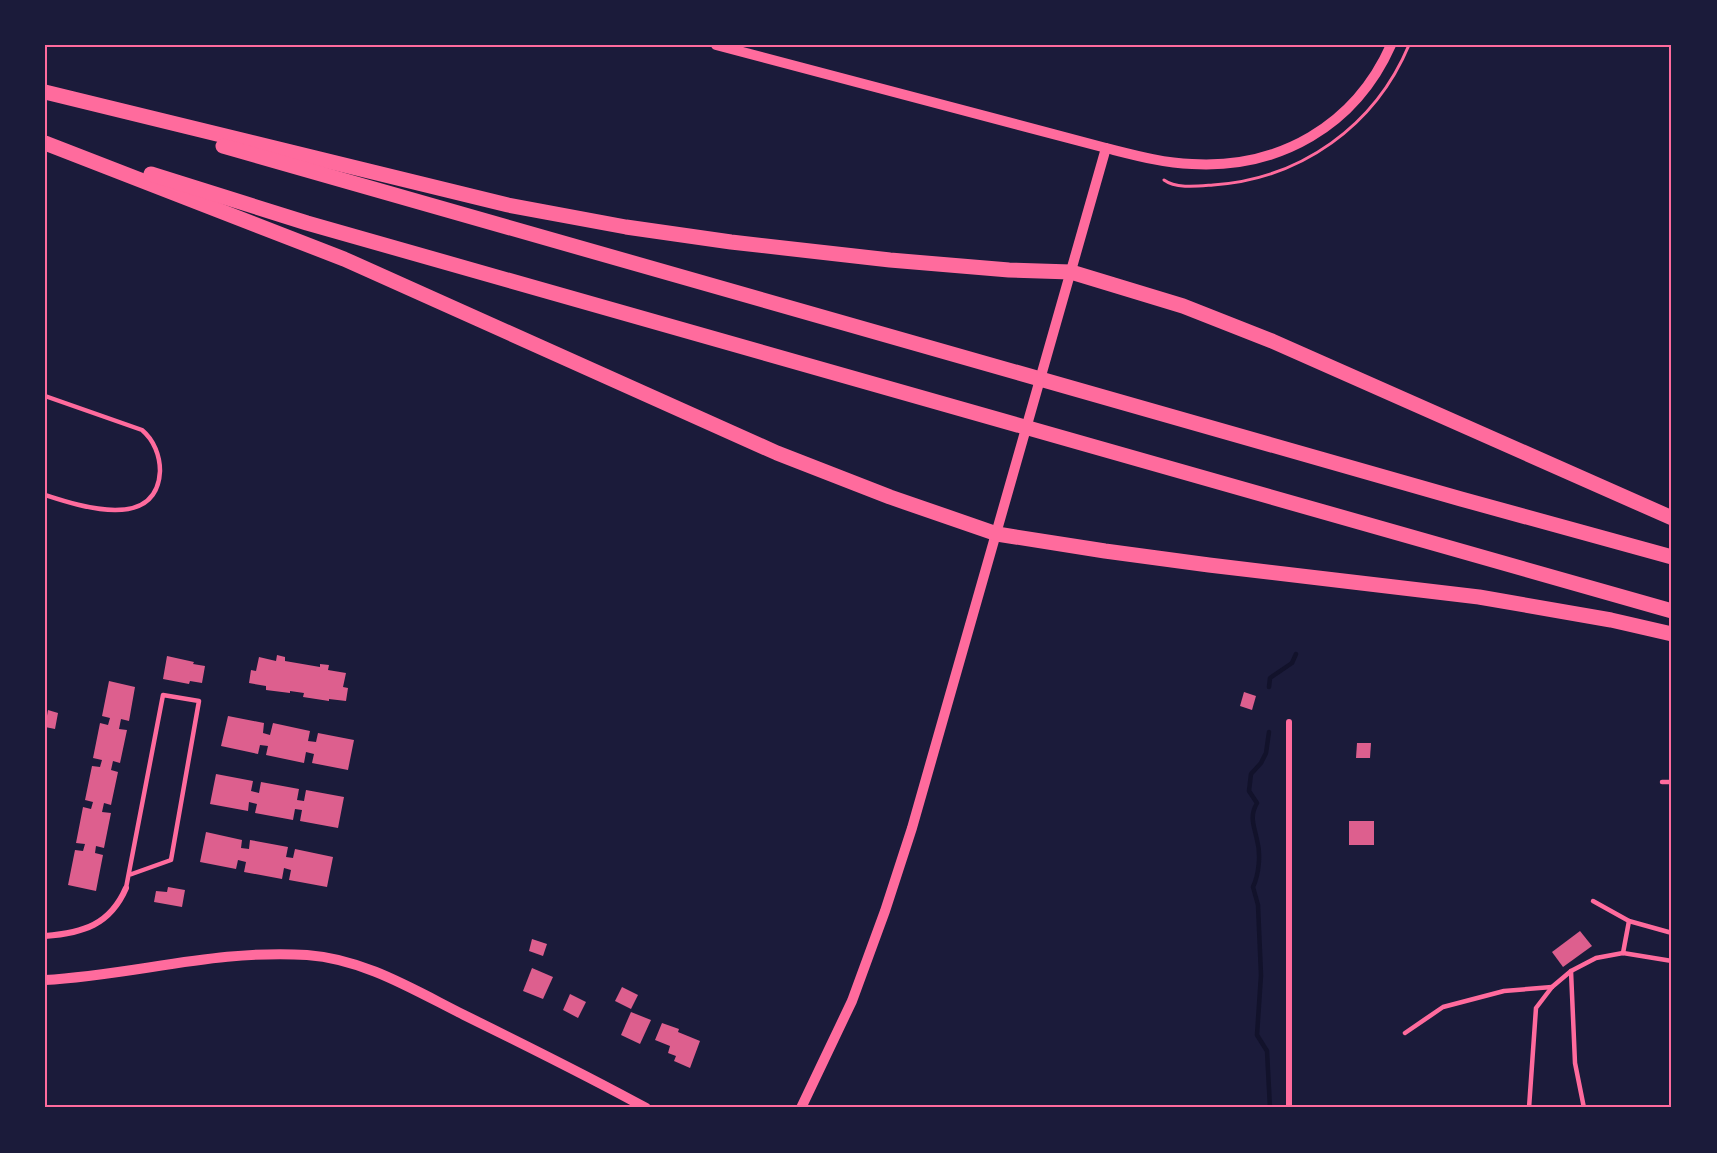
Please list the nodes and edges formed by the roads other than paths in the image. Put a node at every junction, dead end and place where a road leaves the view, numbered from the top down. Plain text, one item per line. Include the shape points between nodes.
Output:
1 (716, 45) edge
2 (1391, 45) edge
3 (45, 94) edge
4 (45, 142) edge
5 (1106, 148) junction
6 (1071, 272) junction
7 (45, 396) edge
8 (45, 495) edge
9 (1672, 518) edge
10 (997, 534) junction
11 (1672, 557) edge
12 (1672, 611) edge
13 (1672, 634) edge
14 (1289, 722) dead end
15 (1662, 782) dead end
16 (1672, 782) edge
17 (129, 875) junction
18 (126, 888) joint
19 (1593, 901) dead end
20 (1629, 921) junction
21 (1672, 933) edge
22 (45, 936) edge
23 (1623, 953) junction
24 (1672, 961) edge
25 (1571, 971) junction
26 (45, 980) edge
27 (1552, 987) junction
28 (1405, 1033) dead end
29 (646, 1108) edge
30 (801, 1108) edge
31 (1289, 1108) edge
32 (1529, 1108) edge
33 (1584, 1108) edge

1 - 5 street
2 - 5 street via 1377,72 1349,107 1329,125 1282,152 1238,162 1192,164
3 - 6 highway via 496,202 616,226 890,260
3 - 11 highway
4 - 10 highway via 344,259 777,453
4 - 12 highway via 307,223
5 - 6 street
6 - 9 highway via 1183,306 1272,341
6 - 10 street
7 - 8 lane via 142,430 157,452 160,473 151,496 135,507 120,510 84,507
10 - 13 highway via 1186,562 1479,597
10 - 30 street via 885,910 852,1001
14 - 31 street
15 - 16 lane
17 - 17 lane via 171,860 199,701 163,695
17 - 18 lane
18 - 22 street via 120,902 101,921 74,933
19 - 20 lane
20 - 21 lane
20 - 23 lane
23 - 24 lane
23 - 25 lane via 1596,958
25 - 27 lane
25 - 33 lane via 1575,1064
26 - 29 street via 199,959 272,954 334,958 380,973
27 - 28 lane via 1504,991 1443,1007
27 - 32 lane via 1536,1008

